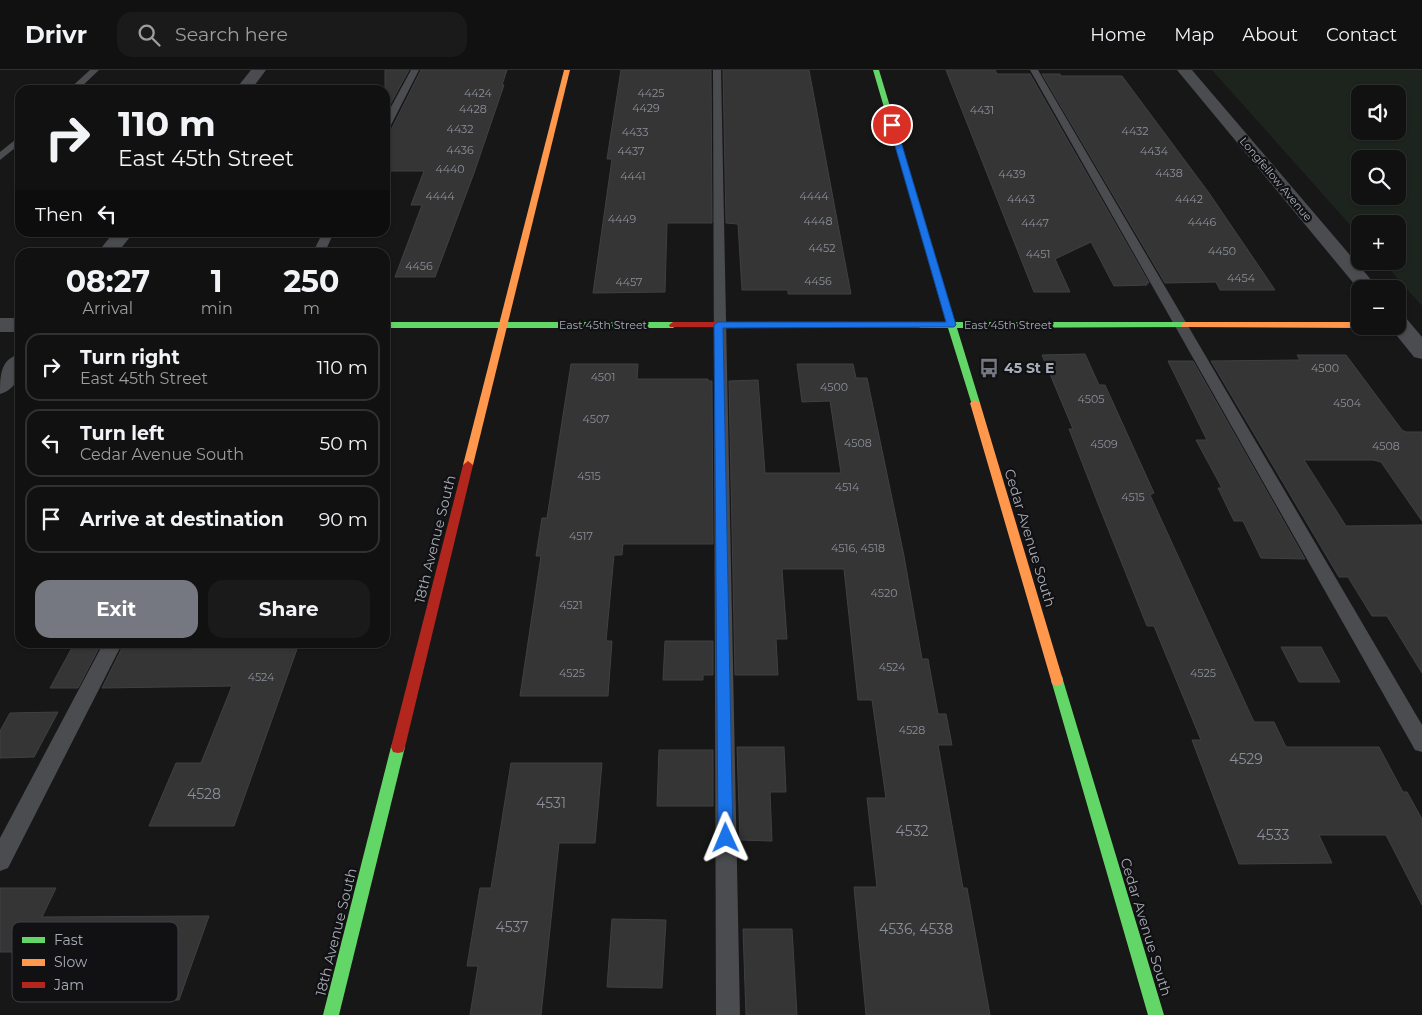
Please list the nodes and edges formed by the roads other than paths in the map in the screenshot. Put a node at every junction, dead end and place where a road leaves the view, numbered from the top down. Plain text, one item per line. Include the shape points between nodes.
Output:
1 (95, 70) edge
2 (259, 70) edge
3 (415, 70) edge
4 (567, 70) edge
5 (717, 70) edge
6 (876, 70) edge
7 (1034, 70) edge
8 (1184, 70) edge
9 (78, 85) edge
10 (247, 85) edge
11 (390, 118) edge
12 (15, 144) edge
13 (0, 157) edge
14 (121, 237) edge
15 (327, 237) edge
16 (111, 248) edge
17 (321, 248) edge
18 (1360, 280) edge
19 (1180, 324) junction
20 (0, 325) edge
21 (15, 325) edge
22 (390, 325) edge
23 (504, 325) junction
24 (718, 325) junction
25 (951, 325) junction
26 (1351, 325) edge
27 (1406, 334) edge
28 (1422, 352) edge
29 (15, 367) edge
30 (0, 386) edge
31 (111, 648) edge
32 (1422, 743) edge
33 (0, 860) edge
34 (331, 1015) edge
35 (728, 1015) edge
36 (1156, 1015) edge

1 - 9 lane
2 - 10 street
3 - 11 lane
4 - 23 street, 18th Avenue South
5 - 24 lane
6 - 25 street, Cedar Avenue South
7 - 19 lane
8 - 18 street, Longfellow Avenue
12 - 13 lane
14 - 16 street
15 - 17 lane
19 - 25 street, East 45th Street
19 - 26 street, East 45th Street
19 - 32 lane
20 - 21 street
22 - 23 street, East 45th Street
23 - 24 street, East 45th Street
23 - 34 street, 18th Avenue South
24 - 25 street, East 45th Street
24 - 35 lane
25 - 36 street, Cedar Avenue South
27 - 28 street
29 - 30 street
31 - 33 lane

